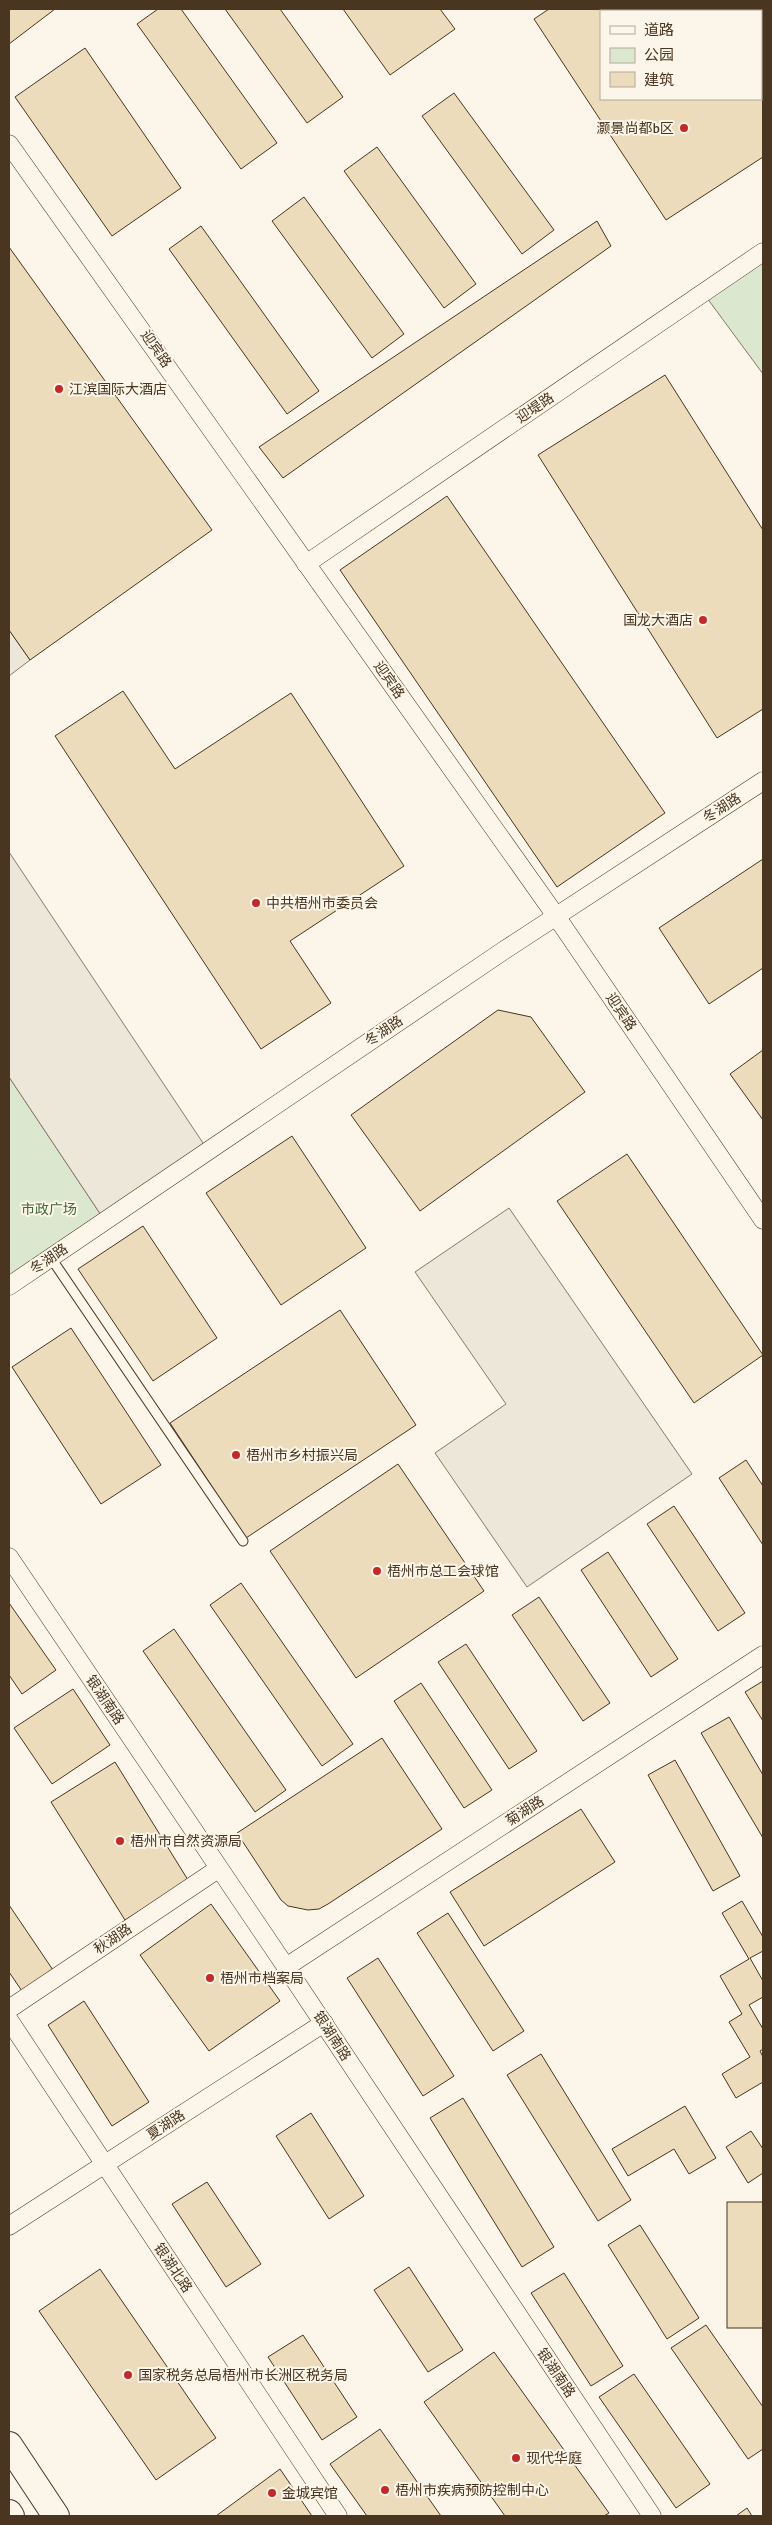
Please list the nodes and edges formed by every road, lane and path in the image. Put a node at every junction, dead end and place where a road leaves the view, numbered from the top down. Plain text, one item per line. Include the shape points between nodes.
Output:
1 (9, 144) edge
2 (763, 252) edge
3 (306, 564) junction
4 (763, 781) edge
5 (556, 916) junction
6 (763, 1220) edge
7 (51, 1258) junction
8 (9, 1286) edge
9 (243, 1542) dead end
10 (9, 1557) edge
11 (763, 1654) edge
12 (218, 1868) junction
13 (286, 1967) junction
14 (9, 2009) edge
15 (9, 2020) edge
16 (324, 2024) junction
17 (104, 2164) junction
18 (9, 2226) edge
19 (9, 2445) edge
20 (9, 2513) edge
21 (11, 2516) edge
22 (56, 2516) edge
23 (338, 2516) edge
24 (652, 2516) edge

1 - 3 street, 迎宾路
2 - 3 street, 迎堤路
3 - 5 street, 迎宾路
4 - 5 street, 冬湖路
5 - 6 street, 迎宾路
5 - 7 street, 冬湖路
7 - 8 street, 冬湖路
7 - 9 lane
10 - 12 street, 银湖南路
11 - 13 street, 菊湖路
12 - 13 street, 银湖南路
12 - 14 street, 秋湖路
13 - 16 street, 银湖南路
15 - 17 street, 银湖北路
16 - 17 street, 夏湖路
16 - 24 street, 银湖南路
17 - 18 street, 夏湖路
17 - 23 street, 银湖北路
19 - 22 main road
20 - 21 main road

